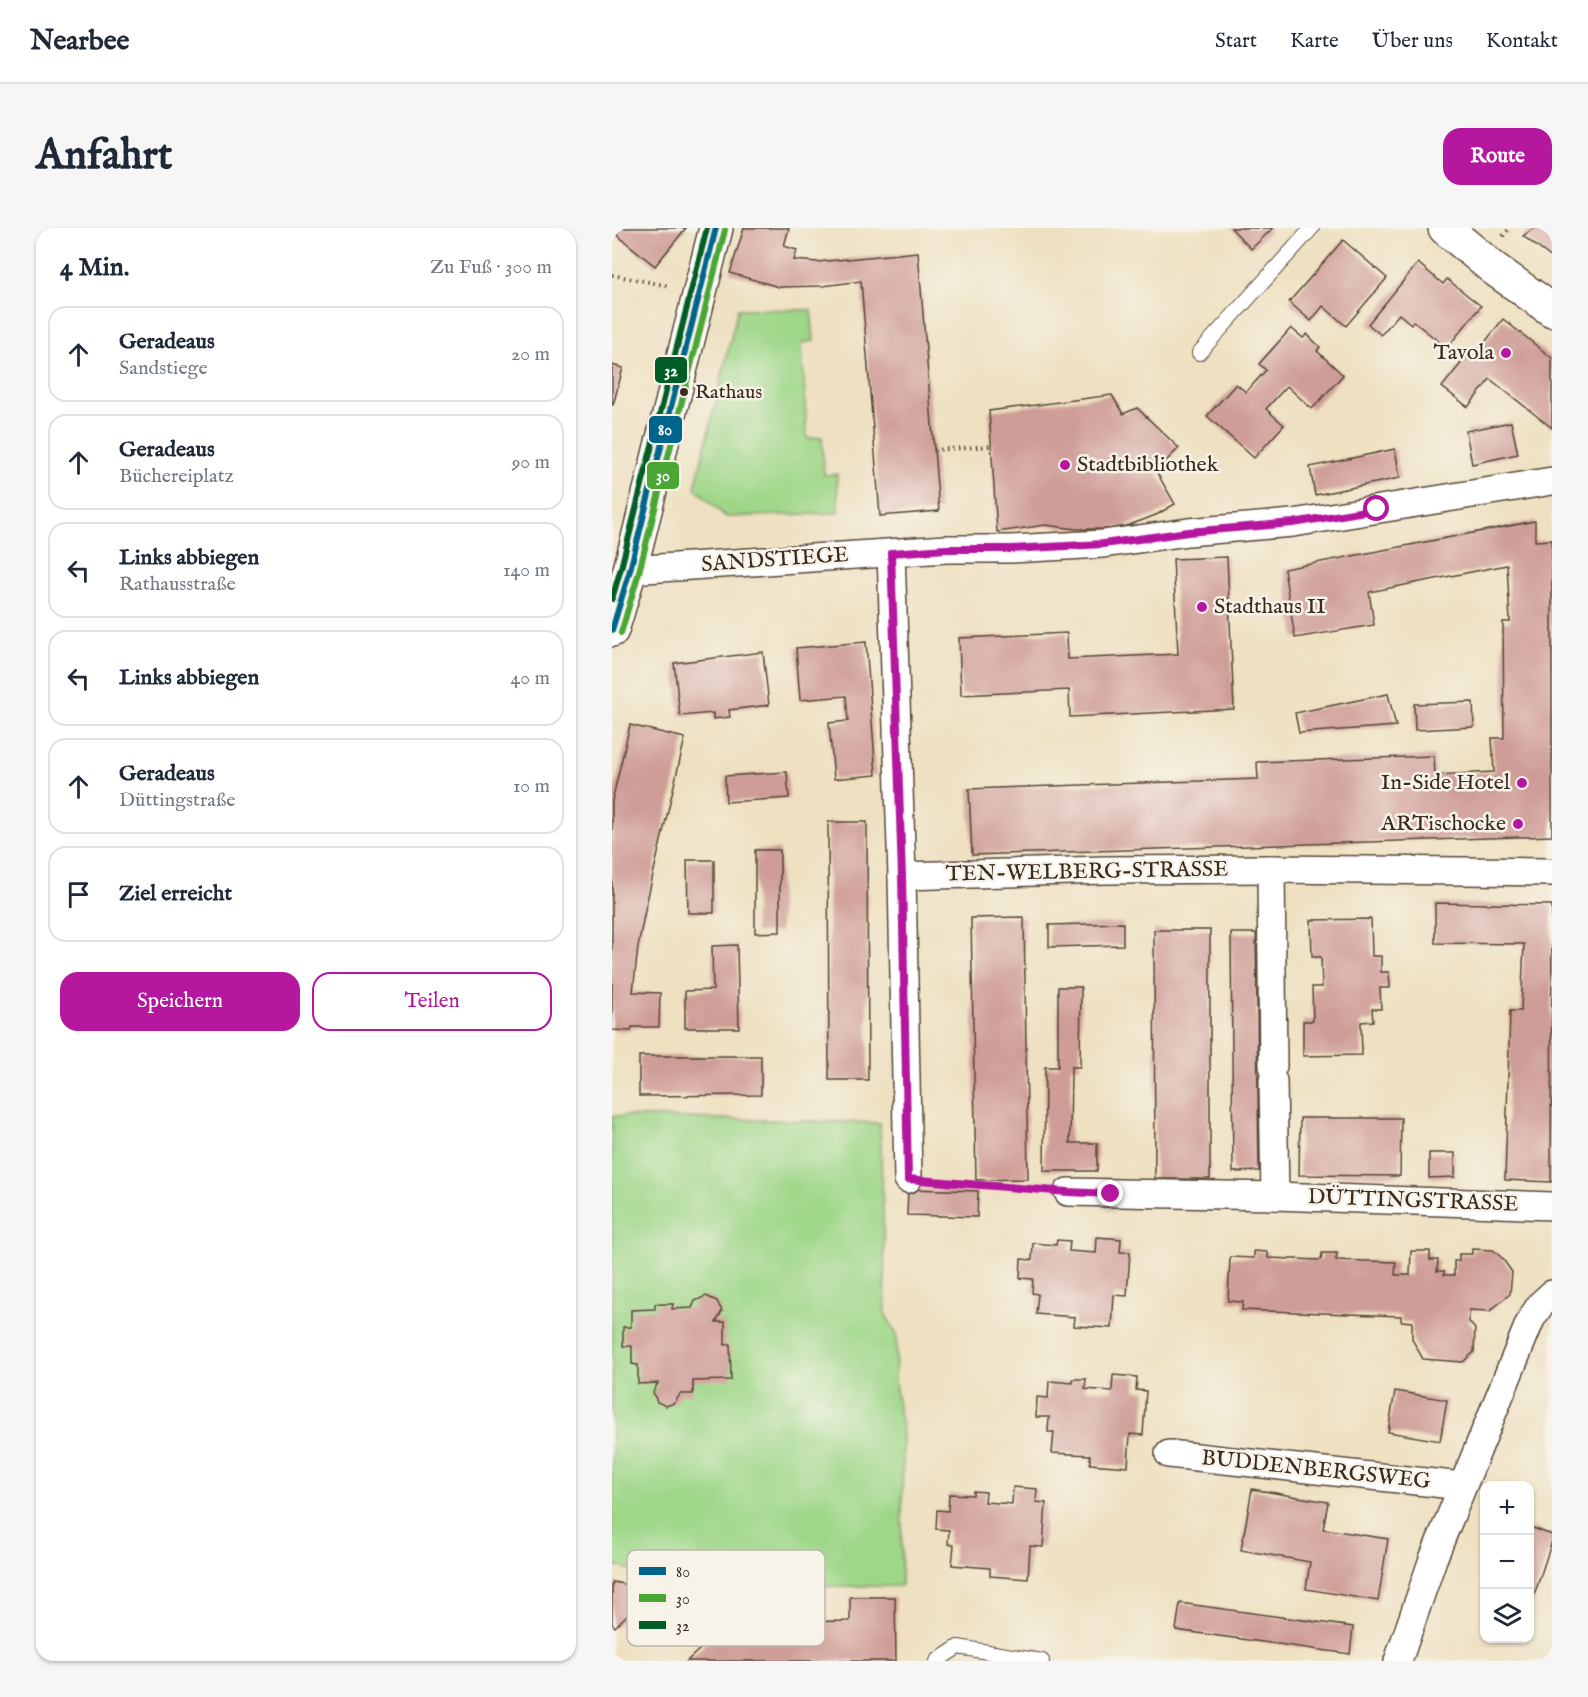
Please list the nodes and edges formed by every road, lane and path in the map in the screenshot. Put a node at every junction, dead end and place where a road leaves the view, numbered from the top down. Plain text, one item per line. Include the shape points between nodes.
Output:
1 (716, 228) edge
2 (1312, 228) edge
3 (1445, 228) edge
4 (612, 275) edge
5 (700, 292) junction
6 (1552, 310) edge
7 (1199, 353) dead end
8 (991, 446) dead end
9 (934, 450) dead end
10 (1552, 481) edge
11 (891, 553) junction
12 (630, 570) junction
13 (612, 630) edge
14 (1271, 870) junction
15 (1552, 872) edge
16 (902, 876) junction
17 (908, 1179) joint
18 (1068, 1192) joint
19 (1275, 1196) junction
20 (1552, 1206) edge
21 (1552, 1294) edge
22 (1169, 1454) dead end
23 (1462, 1486) junction
24 (937, 1661) edge
25 (1042, 1661) edge
26 (1398, 1661) edge

1 - 5 street
2 - 7 lane
3 - 6 street
4 - 5 path
5 - 12 street
8 - 9 path
10 - 11 street, SANDSTIEGE via 1293,523 1103,544
11 - 12 street, SANDSTIEGE
11 - 16 street
12 - 13 street
14 - 15 street, TEN-WELBERG-STRASSE
14 - 16 street, TEN-WELBERG-STRASSE
14 - 19 street, DÜTTINGSTRASSE
16 - 17 street
17 - 18 path
18 - 19 street, DÜTTINGSTRASSE
19 - 20 street, DÜTTINGSTRASSE
21 - 23 street, BUDDENBERGSWEG via 1531,1319
22 - 23 street, BUDDENBERGSWEG
23 - 26 street, BUDDENBERGSWEG
24 - 25 lane via 958,1647

